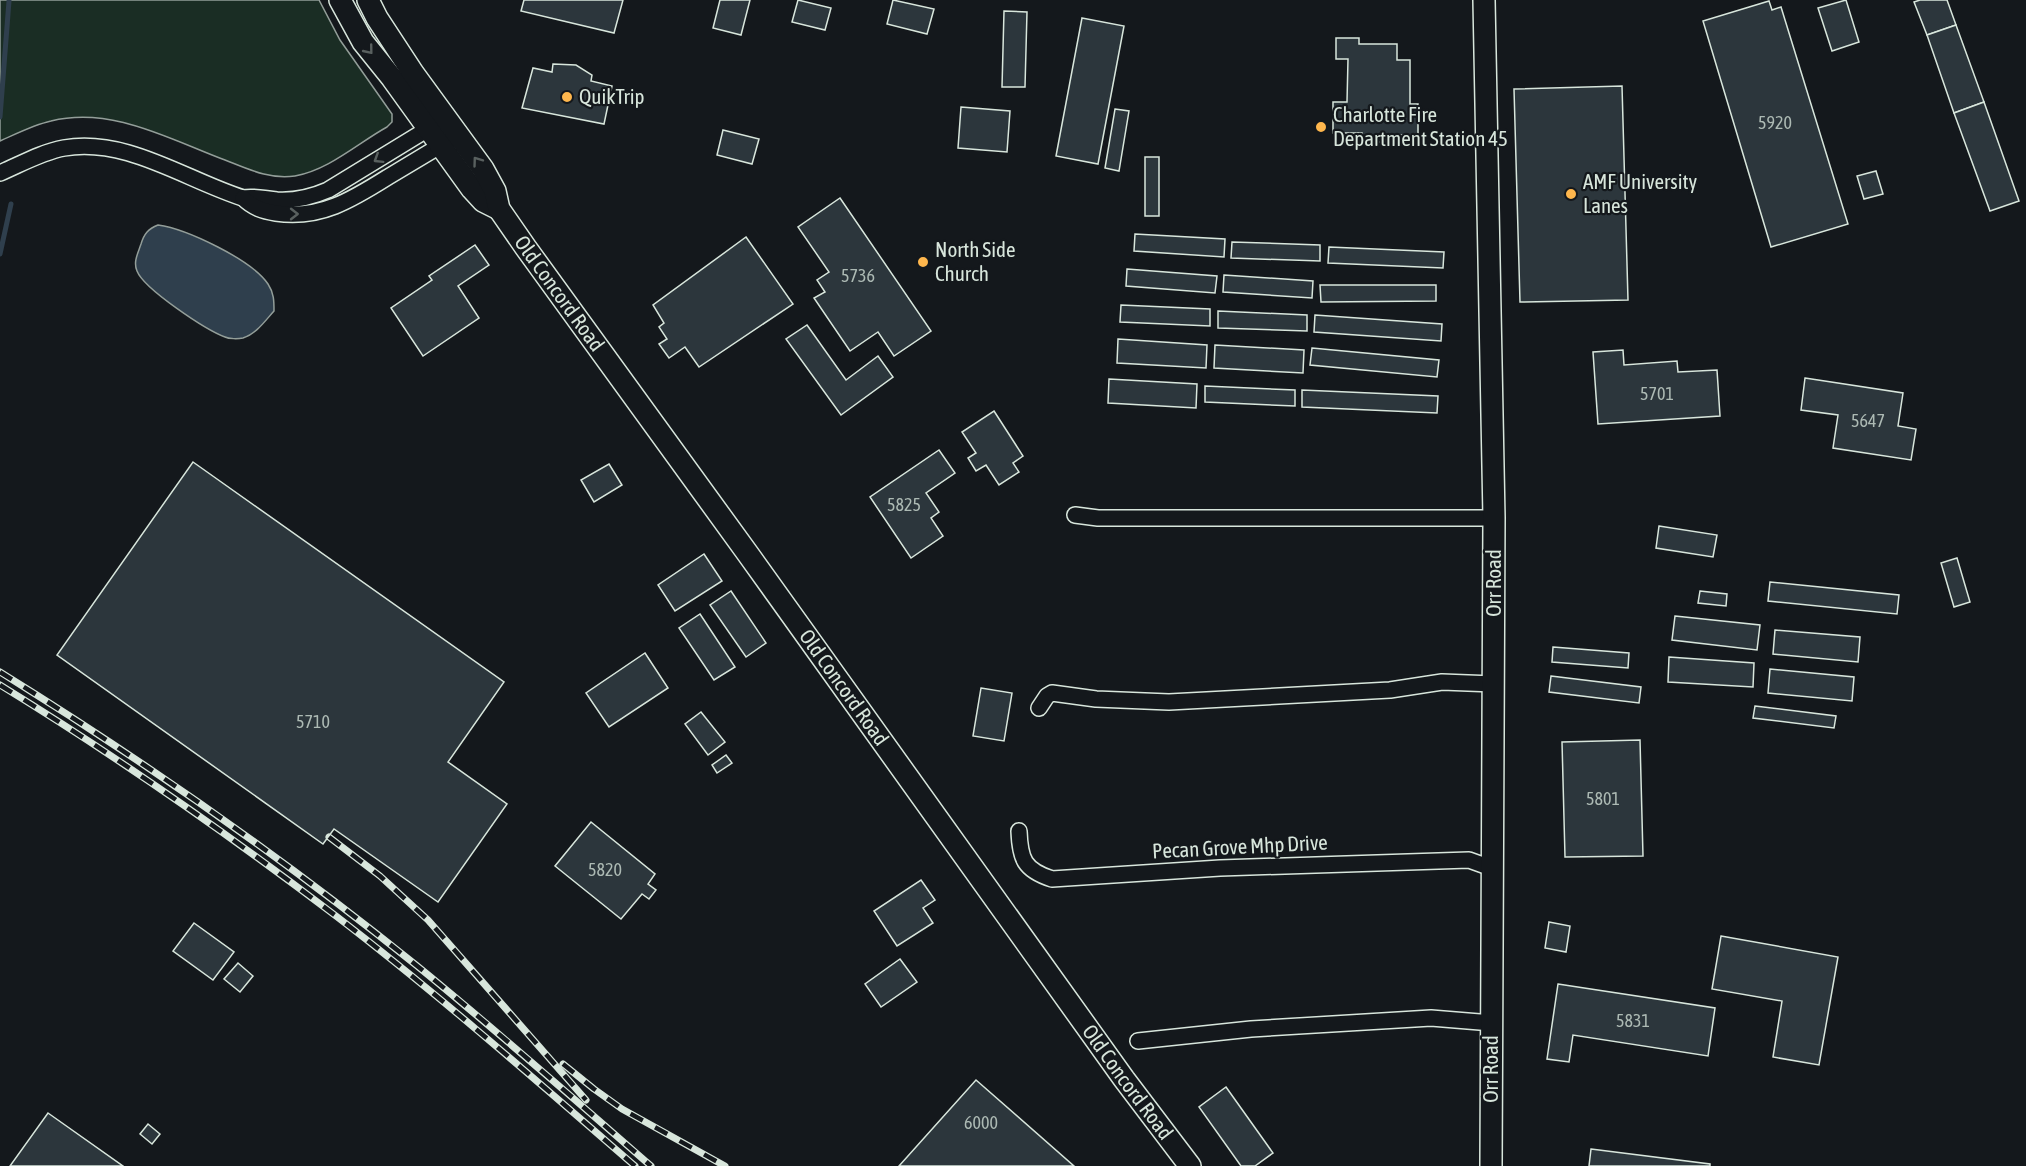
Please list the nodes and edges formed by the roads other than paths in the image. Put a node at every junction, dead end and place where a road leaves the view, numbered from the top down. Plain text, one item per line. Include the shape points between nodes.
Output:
1 (340, 0) edge
2 (368, 0) edge
3 (1484, 0) edge
4 (443, 131) junction
5 (0, 173) edge
6 (1075, 515) dead end
7 (1494, 518) junction
8 (1494, 684) junction
9 (1040, 708) dead end
10 (1019, 831) dead end
11 (1494, 870) junction
12 (1492, 1023) junction
13 (1138, 1041) dead end
14 (1190, 1166) edge
15 (1491, 1166) edge

1 -> 4 street, Old Concord Road via 363,42
2 - 4 street, Old Concord Road
3 - 7 street, Orr Road
4 - 5 street via 320,194 290,200 243,198 104,147 62,148
4 - 14 street, Old Concord Road via 489,180 499,209
6 - 7 street
7 - 8 street, Orr Road
8 - 9 street via 1442,682 1390,690 1169,702 1052,693
8 - 11 street, Orr Road
10 - 11 street, Pecan Grove Mhp Drive via 1024,861 1052,879 1220,868 1469,860
11 - 12 street, Orr Road
12 - 13 street via 1431,1018 1251,1029
12 - 15 street, Orr Road

